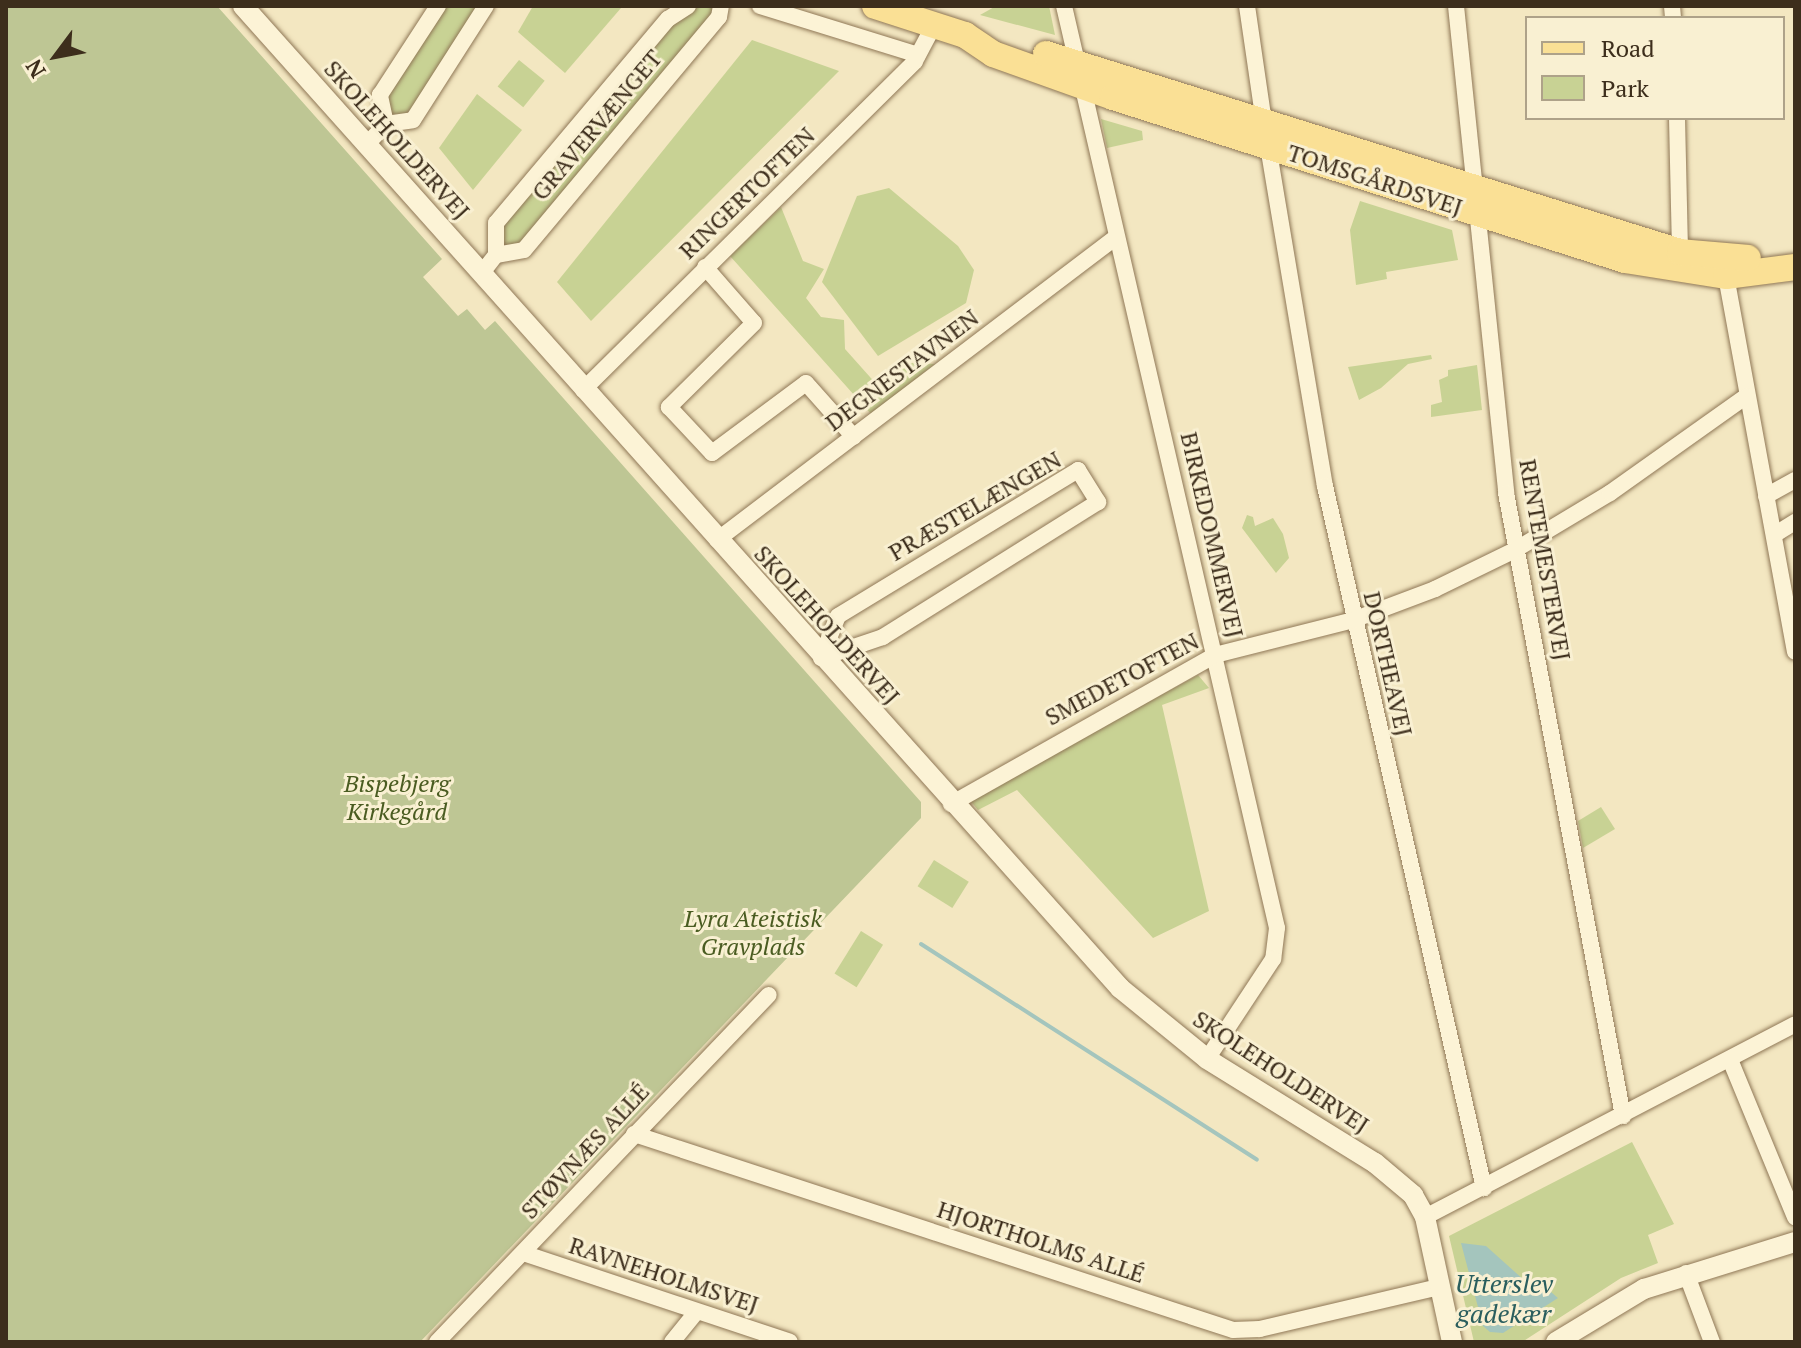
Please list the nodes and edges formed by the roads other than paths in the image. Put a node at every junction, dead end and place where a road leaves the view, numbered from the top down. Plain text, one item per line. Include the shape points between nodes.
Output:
1 (438, 6) edge
2 (486, 6) edge
3 (688, 6) edge
4 (721, 6) edge
5 (760, 6) edge
6 (875, 6) edge
7 (1064, 6) edge
8 (1247, 6) edge
9 (1456, 6) edge
10 (251, 9) edge
11 (934, 25) junction
12 (918, 55) junction
13 (1079, 75) junction
14 (1677, 120) edge
15 (386, 124) junction
16 (1266, 134) junction
17 (366, 145) junction
18 (1474, 200) junction
19 (1116, 237) junction
20 (1795, 251) edge
21 (1680, 252) junction
22 (496, 255) junction
23 (705, 267) junction
24 (1795, 267) edge
25 (481, 274) junction
26 (1726, 276) junction
27 (583, 390) junction
28 (1745, 397) junction
29 (854, 437) junction
30 (1795, 480) edge
31 (1766, 496) junction
32 (1795, 522) edge
33 (1774, 535) junction
34 (717, 540) junction
35 (1515, 550) junction
36 (1788, 570) edge
37 (1791, 604) edge
38 (1353, 620) junction
39 (1794, 645) edge
40 (1215, 655) junction
41 (821, 658) junction
42 (951, 804) junction
43 (769, 995) dead end
44 (1795, 1024) edge
45 (1207, 1059) junction
46 (1731, 1062) junction
47 (1623, 1116) junction
48 (634, 1134) junction
49 (1484, 1188) junction
50 (1425, 1217) junction
51 (1795, 1217) edge
52 (1795, 1242) edge
53 (523, 1253) junction
54 (1686, 1273) junction
55 (1439, 1287) junction
56 (696, 1312) junction
57 (746, 1336) edge
58 (437, 1342) edge
59 (672, 1342) edge
60 (790, 1342) edge
61 (1452, 1342) edge
62 (1556, 1342) edge
63 (1712, 1342) edge

1 - 15 street via 380,95
2 - 15 street via 413,120
3 - 22 street, GRAVERVÆNGET via 668,19 496,223
4 - 22 street, GRAVERVÆNGET via 719,17 524,250
5 - 12 street
6 - 11 main road, TOMSGÅRDSVEJ
7 - 13 street, BIRKEDOMMERVEJ
8 - 16 street, DORTHEAVEJ
9 - 18 street, RENTEMESTERVEJ
10 - 17 street, SKOLEHOLDERVEJ
11 - 12 street, RINGERTOFTEN
11 - 13 main road, TOMSGÅRDSVEJ via 965,35 993,36
12 - 23 street, RINGERTOFTEN
13 - 16 main road, TOMSGÅRDSVEJ
13 - 19 street, BIRKEDOMMERVEJ
14 - 21 street
15 - 17 street
16 - 18 main road, TOMSGÅRDSVEJ
16 - 38 street, DORTHEAVEJ
17 - 25 street, SKOLEHOLDERVEJ
18 - 21 main road, TOMSGÅRDSVEJ
18 - 26 main road, TOMSGÅRDSVEJ via 1625,260
18 - 35 street, RENTEMESTERVEJ
19 - 29 street, DEGNESTAVNEN
19 - 40 street, BIRKEDOMMERVEJ
20 - 21 main road, TOMSGÅRDSVEJ via 1742,258
22 - 25 street
23 - 27 street, RINGERTOFTEN
23 - 29 street via 754,323 669,407 712,453 806,383
24 - 26 main road, TOMSGÅRDSVEJ
25 - 27 street, SKOLEHOLDERVEJ
26 - 28 street
27 - 34 street, SKOLEHOLDERVEJ
28 - 31 street
28 - 35 street, SMEDETOFTEN via 1610,493
29 - 34 street, DEGNESTAVNEN
30 - 31 street
31 - 33 street
32 - 33 street
33 - 36 street
34 - 41 street, SKOLEHOLDERVEJ
35 - 38 street, SMEDETOFTEN via 1435,589
35 - 47 street, RENTEMESTERVEJ
36 - 37 street
37 - 39 street
38 - 40 street, SMEDETOFTEN
38 - 49 street, DORTHEAVEJ
40 - 42 street, SMEDETOFTEN
40 - 45 street, BIRKEDOMMERVEJ via 1278,944
41 - 41 street, PRÆSTELÆNGEN via 883,637 1098,502 1078,470 838,616
41 - 42 street, SKOLEHOLDERVEJ
42 - 45 street, SKOLEHOLDERVEJ via 1120,988
43 - 48 street, STØVNÆS ALLÉ
44 - 46 street
45 - 50 street, SKOLEHOLDERVEJ via 1375,1163 1413,1195
46 - 47 street
46 - 51 street
47 - 49 street
48 - 53 street, STØVNÆS ALLÉ
48 - 55 street, HJORTHOLMS ALLÉ via 1233,1330 1260,1329
49 - 50 street
50 - 55 street
52 - 54 street
53 - 56 street, RAVNEHOLMSVEJ
53 - 58 street, STØVNÆS ALLÉ
54 - 62 street via 1644,1289
54 - 63 street
55 - 61 street
56 - 57 street, RAVNEHOLMSVEJ
56 - 59 street
57 - 60 street, RAVNEHOLMSVEJ

